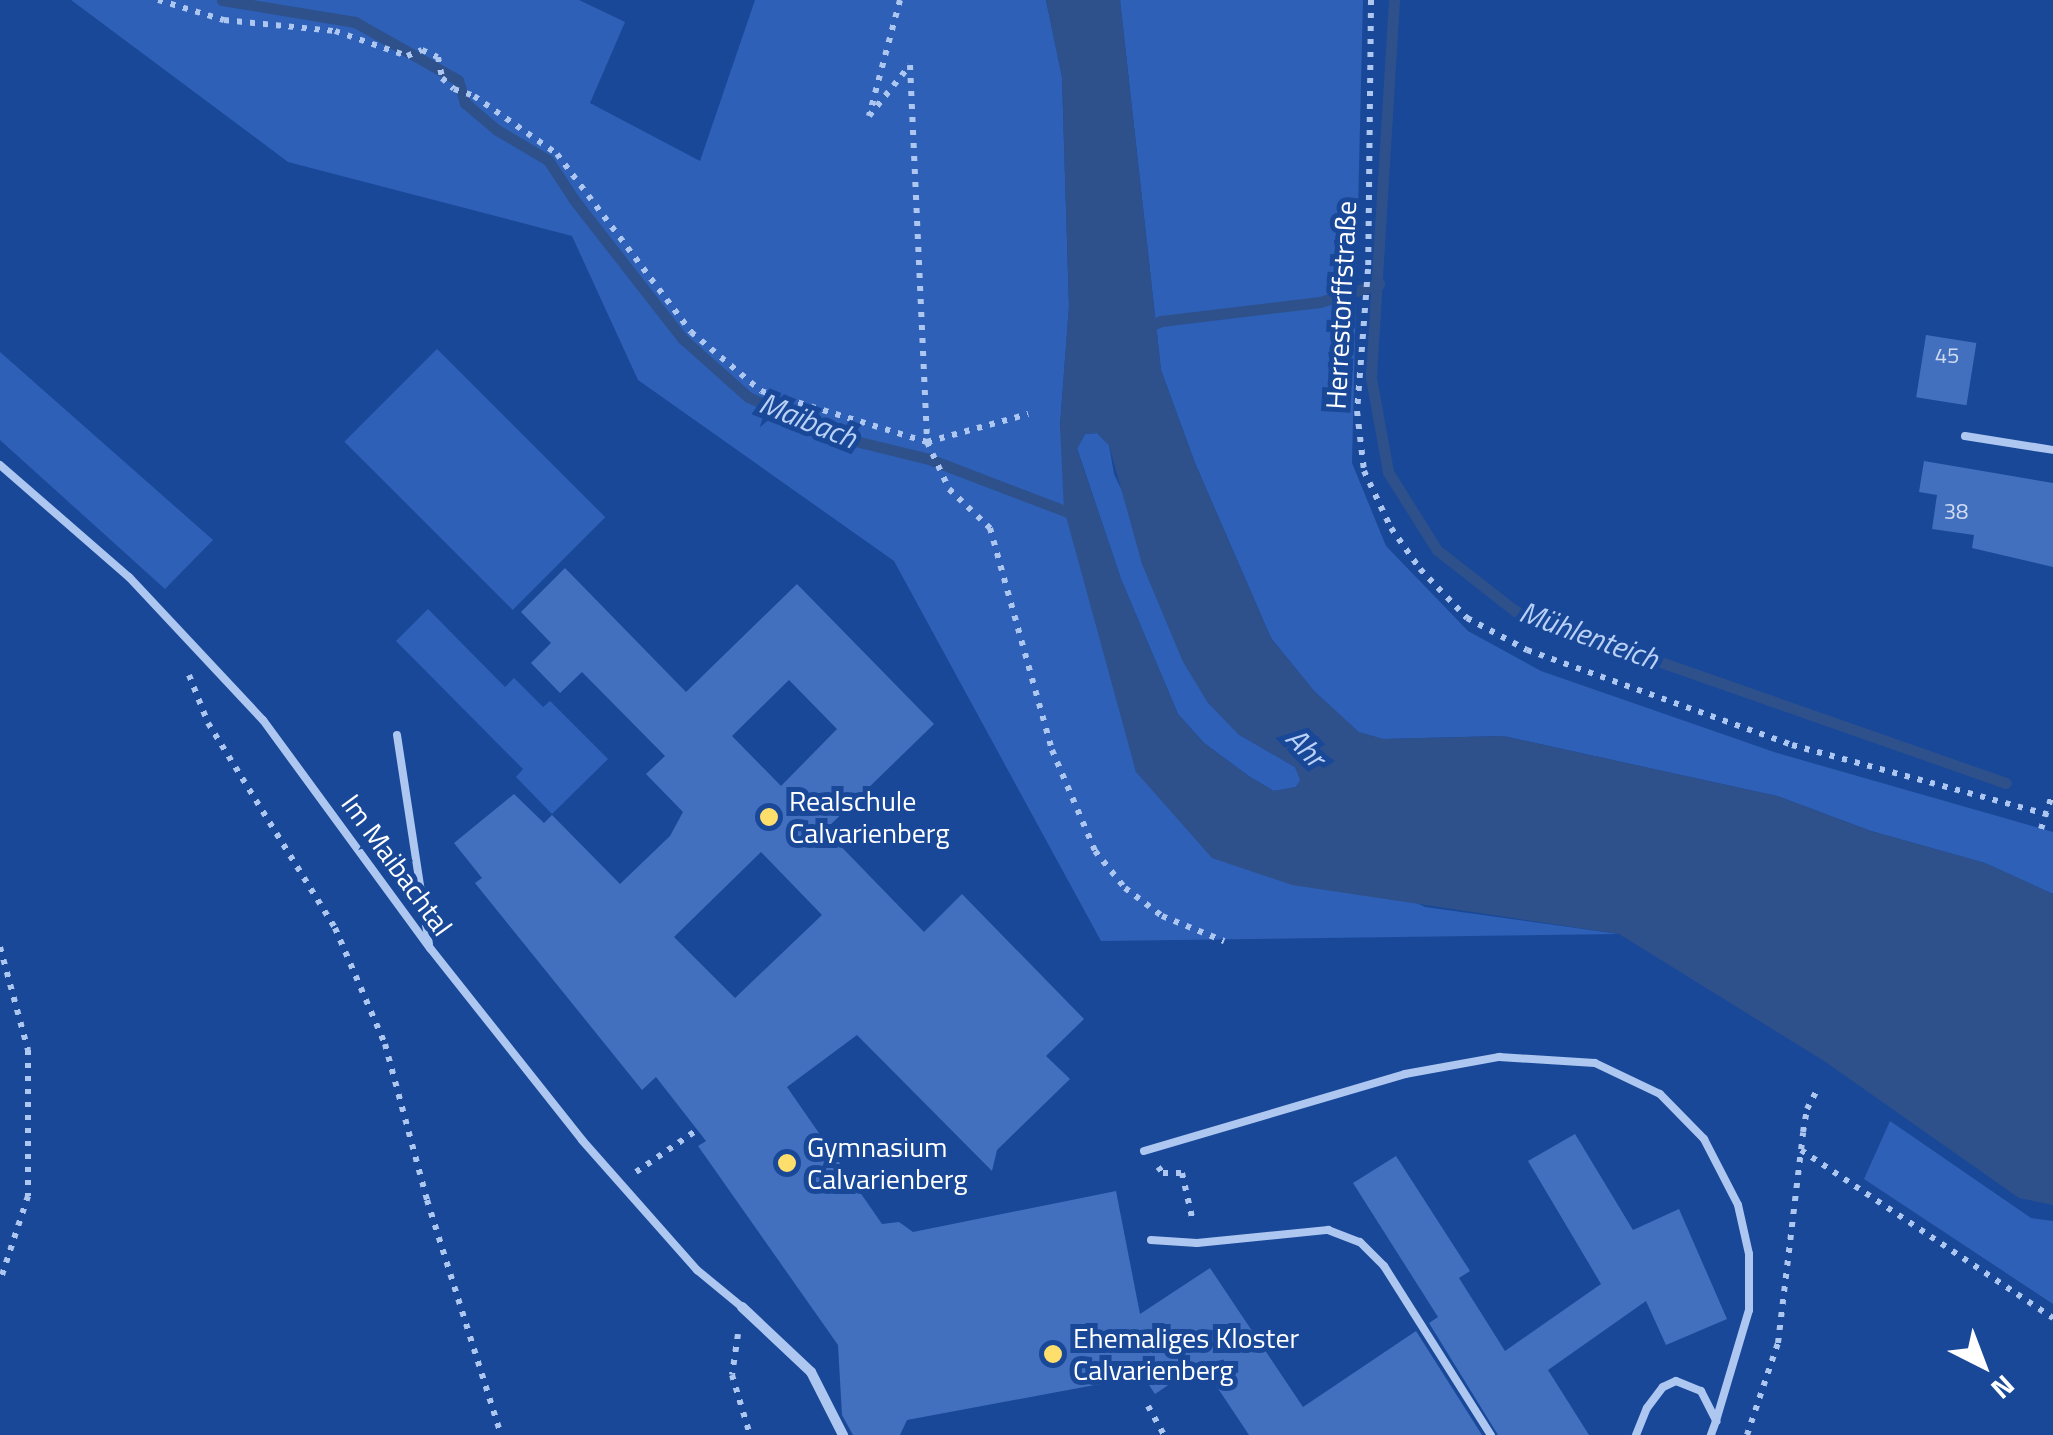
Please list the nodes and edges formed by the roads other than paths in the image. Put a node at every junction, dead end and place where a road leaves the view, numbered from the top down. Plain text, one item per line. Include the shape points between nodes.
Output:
1 (1966, 436) dead end
2 (2053, 450) edge
3 (0, 466) edge
4 (397, 735) dead end
5 (430, 948) junction
6 (1144, 1151) road end
7 (1151, 1240) dead end
8 (742, 1308) joint
9 (1716, 1421) junction
10 (843, 1435) edge
11 (1491, 1435) edge
12 (1636, 1435) edge
13 (1710, 1435) edge

1 - 2 lane
3 - 5 lane, Im Maibachtal via 129,577 262,720
4 - 5 lane
5 - 8 lane, Im Maibachtal via 619,1184 697,1270
6 - 9 lane via 1405,1074 1499,1057 1595,1063 1660,1094 1704,1140 1738,1205 1749,1254 1749,1310
7 - 11 lane via 1197,1243 1328,1230 1360,1242 1384,1266
8 - 10 street via 811,1372
9 - 12 lane via 1701,1391 1676,1380 1647,1408
9 - 13 lane

